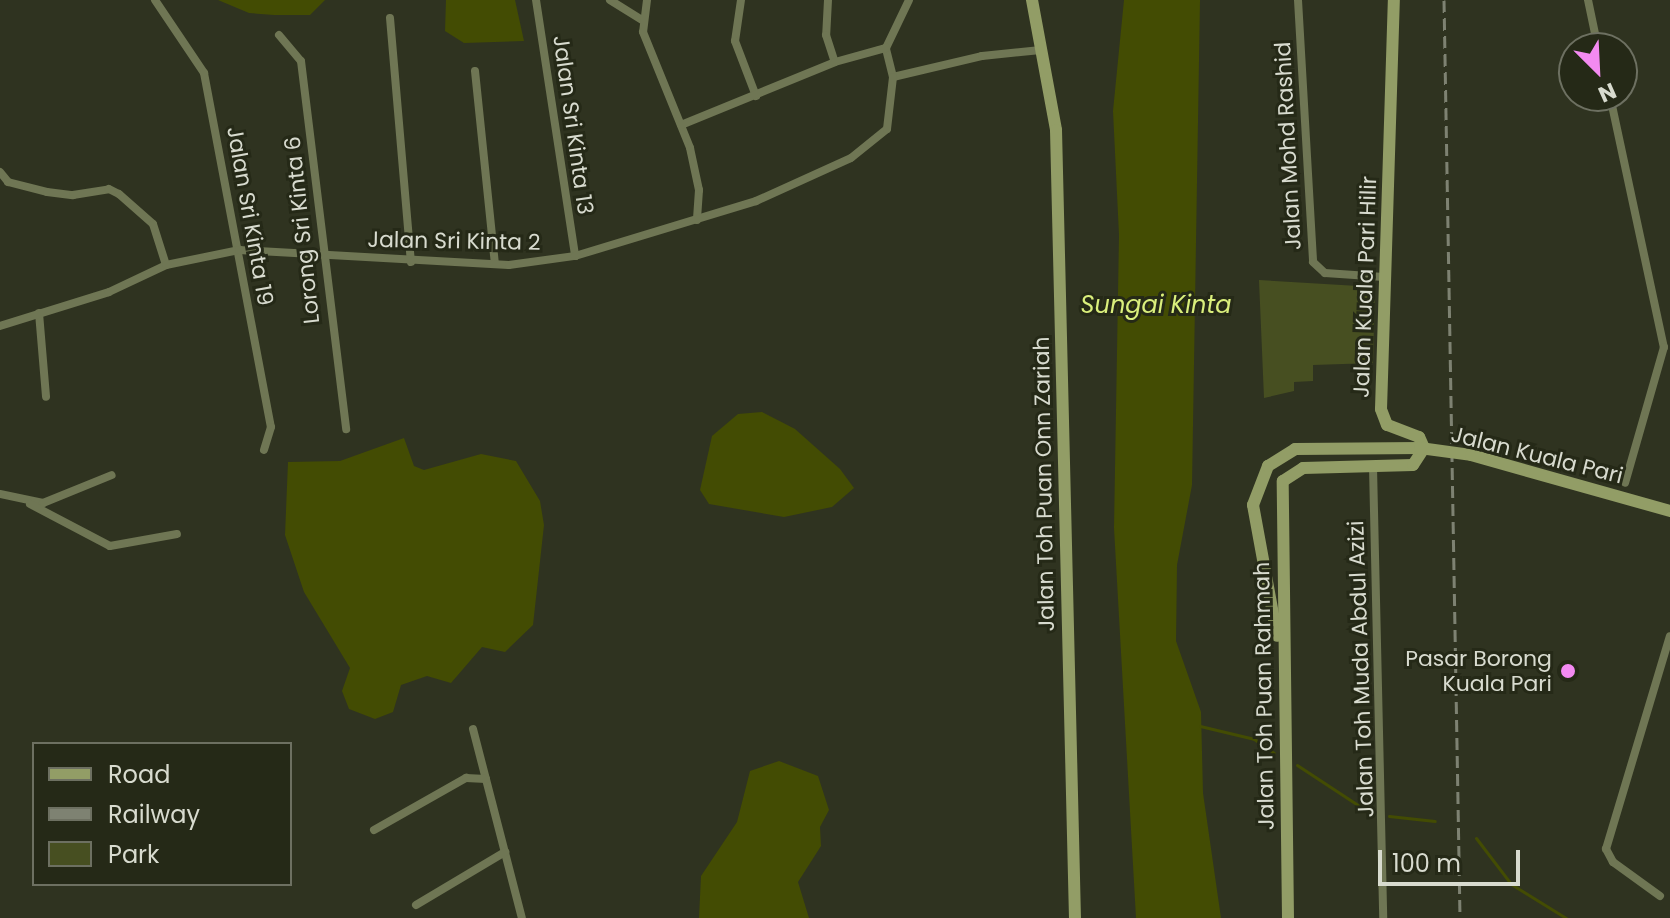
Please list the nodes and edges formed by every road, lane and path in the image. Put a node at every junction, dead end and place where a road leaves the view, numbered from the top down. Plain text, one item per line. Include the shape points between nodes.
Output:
1 (155, 0) edge
2 (536, 0) edge
3 (610, 0) edge
4 (647, 0) edge
5 (741, 0) edge
6 (828, 0) edge
7 (909, 0) edge
8 (1032, 0) edge
9 (1298, 0) edge
10 (1394, 0) edge
11 (1588, 0) edge
12 (390, 18) dead end
13 (642, 20) junction
14 (1595, 32) edge
15 (279, 35) dead end
16 (886, 48) junction
17 (1041, 50) junction
18 (835, 62) junction
19 (475, 71) dead end
20 (893, 77) junction
21 (756, 96) junction
22 (1613, 112) edge
23 (681, 125) junction
24 (0, 172) edge
25 (697, 220) junction
26 (239, 250) junction
27 (324, 254) junction
28 (575, 256) junction
29 (411, 262) junction
30 (495, 264) junction
31 (166, 265) junction
32 (1384, 277) junction
33 (39, 313) junction
34 (0, 326) edge
35 (46, 397) dead end
36 (346, 429) dead end
37 (264, 450) dead end
38 (1373, 467) junction
39 (1286, 474) joint
40 (112, 475) dead end
41 (1625, 483) dead end
42 (0, 494) edge
43 (30, 504) junction
44 (1670, 511) edge
45 (1253, 512) junction
46 (1282, 522) junction
47 (177, 534) dead end
48 (1670, 636) edge
49 (1283, 666) junction
50 (473, 729) dead end
51 (486, 779) junction
52 (374, 830) dead end
53 (505, 852) junction
54 (1660, 896) dead end
55 (416, 905) dead end
56 (522, 918) edge
57 (1075, 918) edge
58 (1288, 918) edge
59 (1383, 918) edge

1 - 26 street, Jalan Sri Kinta 19 via 204,73
2 - 28 street, Jalan Sri Kinta 13
3 - 13 street
4 - 13 street
5 - 21 street via 735,41
6 - 18 street via 826,35
7 - 16 street
8 - 17 street, Jalan Toh Puan Onn Zariah
9 - 32 street, Jalan Mohd Rashid via 1313,262 1325,273
10 - 32 street, Jalan Kuala Pari Hilir
11 - 14 street
12 - 29 street
13 - 23 street via 655,69
15 - 27 street, Lorong Sri Kinta 6 via 301,61
16 - 18 street
16 - 20 street, Jalan Sri Kinta 2
17 - 20 street via 982,56
17 - 57 street, Jalan Toh Puan Onn Zariah via 1056,130
18 - 21 street
19 - 30 street
20 - 25 street, Jalan Sri Kinta 2 via 892,115 874,143 822,174
21 - 23 street
22 - 41 street via 1664,347
23 - 25 street via 699,190
24 - 31 street via 8,182 47,192 73,195 109,189 119,194 148,216
25 - 28 street, Jalan Sri Kinta 2
26 - 27 street, Jalan Sri Kinta 2
26 - 31 street, Jalan Sri Kinta 2
26 - 37 street, Jalan Sri Kinta 19 via 271,427
27 - 29 street, Jalan Sri Kinta 2
27 - 36 street, Lorong Sri Kinta 6
28 - 30 street, Jalan Sri Kinta 2
29 - 30 street, Jalan Sri Kinta 2
31 - 33 street, Jalan Sri Kinta 2 via 109,292
32 - 38 street, Jalan Kuala Pari Hilir via 1382,418 1393,430 1419,437 1424,448 1413,465
33 - 34 street, Jalan Sri Kinta 2
33 - 35 street
38 - 39 street, Jalan Kuala Pari Hilir via 1303,468
38 - 59 street, Jalan Toh Muda Abdul Azizi
39 - 46 street, Jalan Toh Puan Rahmah
40 - 43 street via 52,501
42 - 43 street
43 - 47 street via 110,546
44 - 45 street, Jalan Kuala Pari, bridge via 1471,455 1420,448 1295,449 1268,466
45 - 46 street
45 - 49 street
46 - 49 street, Jalan Toh Puan Rahmah
48 - 54 street via 1606,849 1613,862
49 - 58 street, Jalan Toh Puan Rahmah
50 - 51 street
51 - 52 street via 466,778
51 - 53 street
53 - 55 street
53 - 56 street

